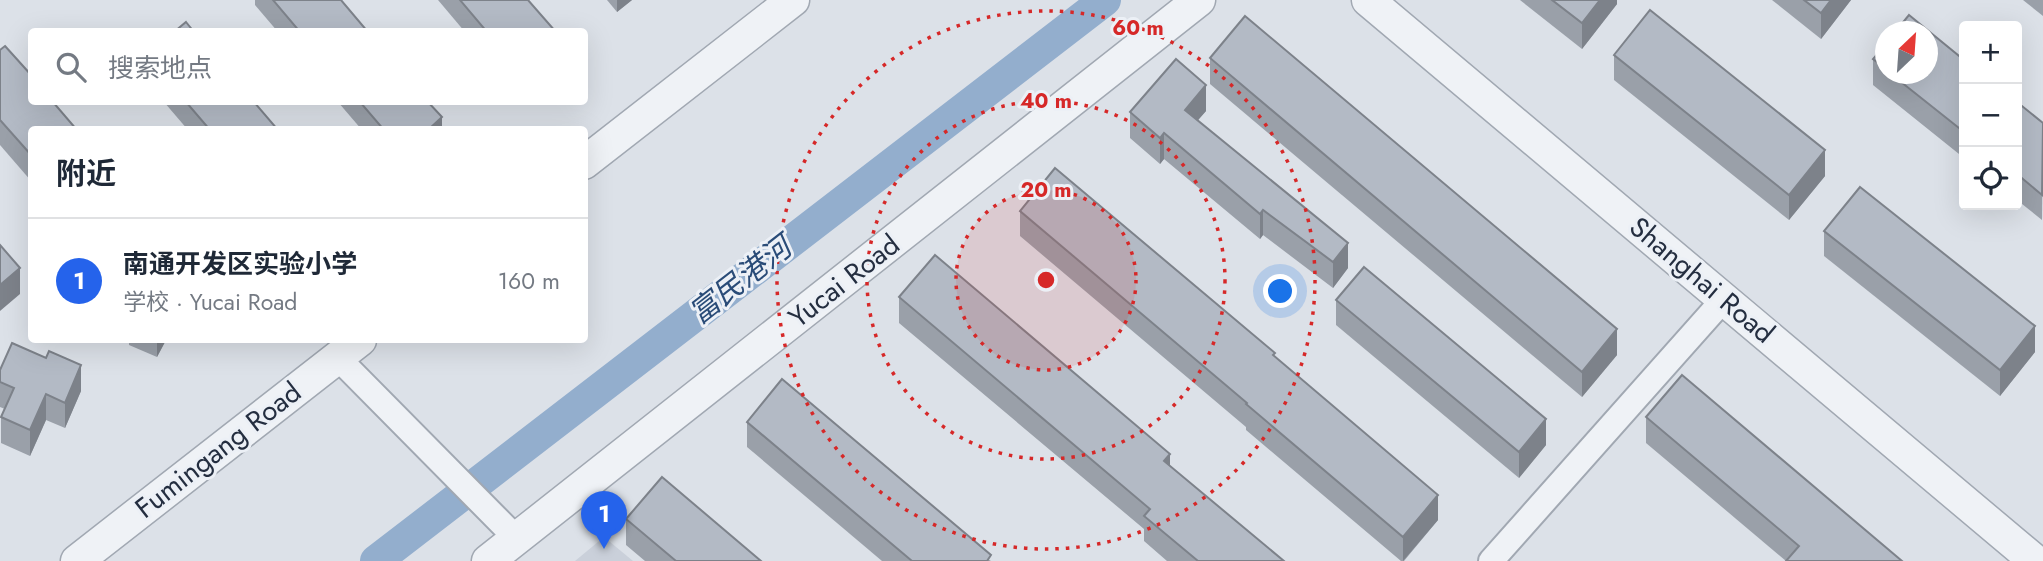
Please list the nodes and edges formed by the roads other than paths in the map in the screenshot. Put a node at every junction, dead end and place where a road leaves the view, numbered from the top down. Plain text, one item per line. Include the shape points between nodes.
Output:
1 (793, 0) edge
2 (1199, 0) edge
3 (1368, 0) edge
4 (588, 160) edge
5 (1724, 299) junction
6 (349, 348) edge
7 (516, 538) junction
8 (77, 561) edge
9 (488, 561) edge
10 (1491, 561) edge
11 (2035, 561) edge

1 - 4 street
2 - 7 street, Yucai Road
3 - 5 street, Shanghai Road
5 - 10 street
5 - 11 street, Shanghai Road
6 - 7 street via 390,410
6 - 8 street, Fumingang Road
7 - 9 street, Yucai Road

